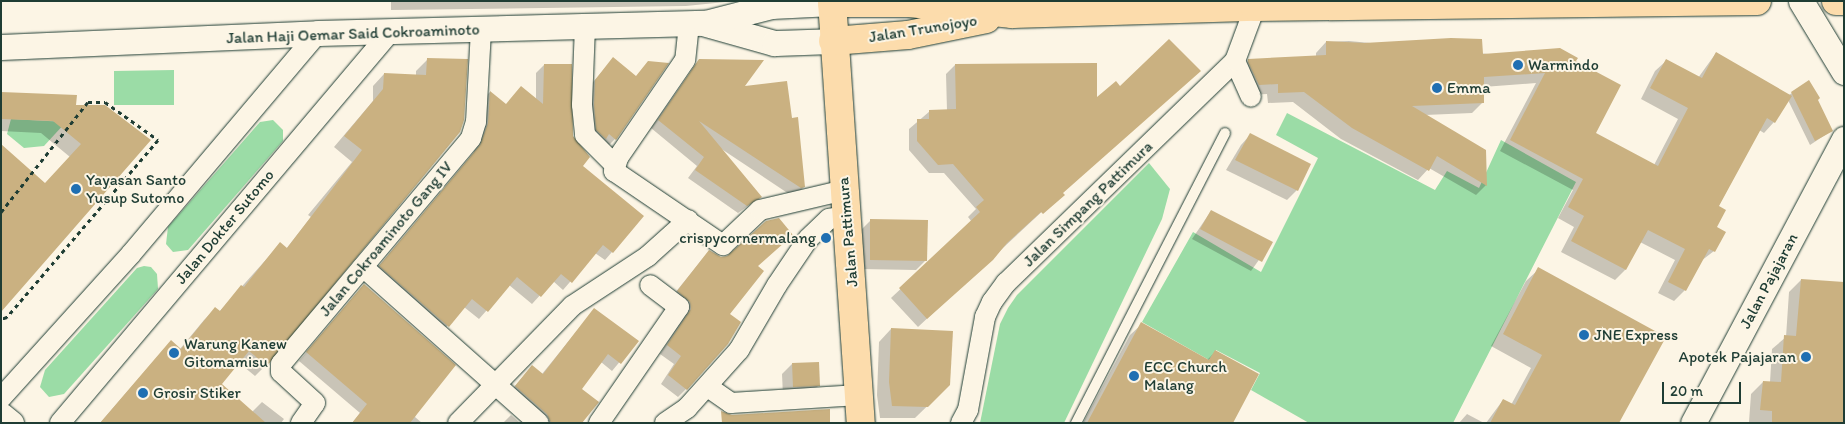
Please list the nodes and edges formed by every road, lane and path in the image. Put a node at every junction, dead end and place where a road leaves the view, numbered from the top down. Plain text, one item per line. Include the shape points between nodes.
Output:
1 (1757, 1) edge
2 (1801, 1) edge
3 (1836, 1) edge
4 (1844, 1) edge
5 (832, 2) edge
6 (1255, 7) junction
7 (1012, 14) junction
8 (697, 23) junction
9 (585, 26) junction
10 (481, 30) junction
11 (391, 31) junction
12 (318, 33) junction
13 (833, 41) junction
14 (1, 47) edge
15 (1235, 61) junction
16 (1844, 72) edge
17 (1251, 98) dead end
18 (1225, 133) dead end
19 (1841, 153) edge
20 (614, 164) junction
21 (846, 203) junction
22 (1, 212) edge
23 (688, 220) junction
24 (362, 267) junction
25 (650, 285) dead end
26 (1, 319) edge
27 (496, 382) junction
28 (708, 387) junction
29 (859, 395) junction
30 (4, 415) edge
31 (60, 423) edge
32 (301, 423) edge
33 (458, 423) edge
34 (539, 423) edge
35 (599, 423) edge
36 (665, 423) edge
37 (862, 423) edge
38 (961, 423) edge
39 (1076, 423) edge
40 (1692, 423) edge

1 - 6 main road, Jalan Trunojoyo
2 - 16 street
3 - 4 main road
5 - 7 main road, Jalan Trunojoyo via 910,3
5 - 8 street, Jalan Haji Oemar Said Cokroaminoto via 772,6
5 - 13 main road, Jalan Pattimura
6 - 7 main road, Jalan Trunojoyo
6 - 15 street, Jalan Simpang Pattimura
7 - 13 main road, Jalan Trunojoyo via 908,35
8 - 9 street, Jalan Haji Oemar Said Cokroaminoto
8 - 13 street, Jalan Haji Oemar Said Cokroaminoto via 774,43
8 - 20 street via 685,60
9 - 10 street, Jalan Haji Oemar Said Cokroaminoto
9 - 20 street via 585,135
10 - 11 street, Jalan Haji Oemar Said Cokroaminoto
10 - 24 street, Jalan Cokroaminoto Gang IV via 476,122 471,138
11 - 12 street, Jalan Haji Oemar Said Cokroaminoto
11 - 31 street, Jalan Dokter Sutomo
12 - 14 street, Jalan Haji Oemar Said Cokroaminoto
12 - 30 street via 131,254
13 - 21 main road, Jalan Pattimura
15 - 17 street
15 - 38 street, Jalan Simpang Pattimura via 1006,283 985,316 968,410
18 - 39 lane
19 - 40 street, Jalan Pajajaran
20 - 23 street via 617,173
21 - 23 street via 760,210 723,245
21 - 28 street via 799,250 739,350
21 - 29 main road, Jalan Pattimura
22 - 26 path via 88,102 105,102 158,140 7,317
23 - 27 street via 648,256 572,306
24 - 27 street
24 - 32 street, Jalan Cokroaminoto Gang IV via 281,364 281,372 315,403
25 - 35 street via 679,307
27 - 33 street
27 - 34 street
28 - 29 street via 732,403
28 - 36 street via 687,408
29 - 37 main road, Jalan Pattimura

